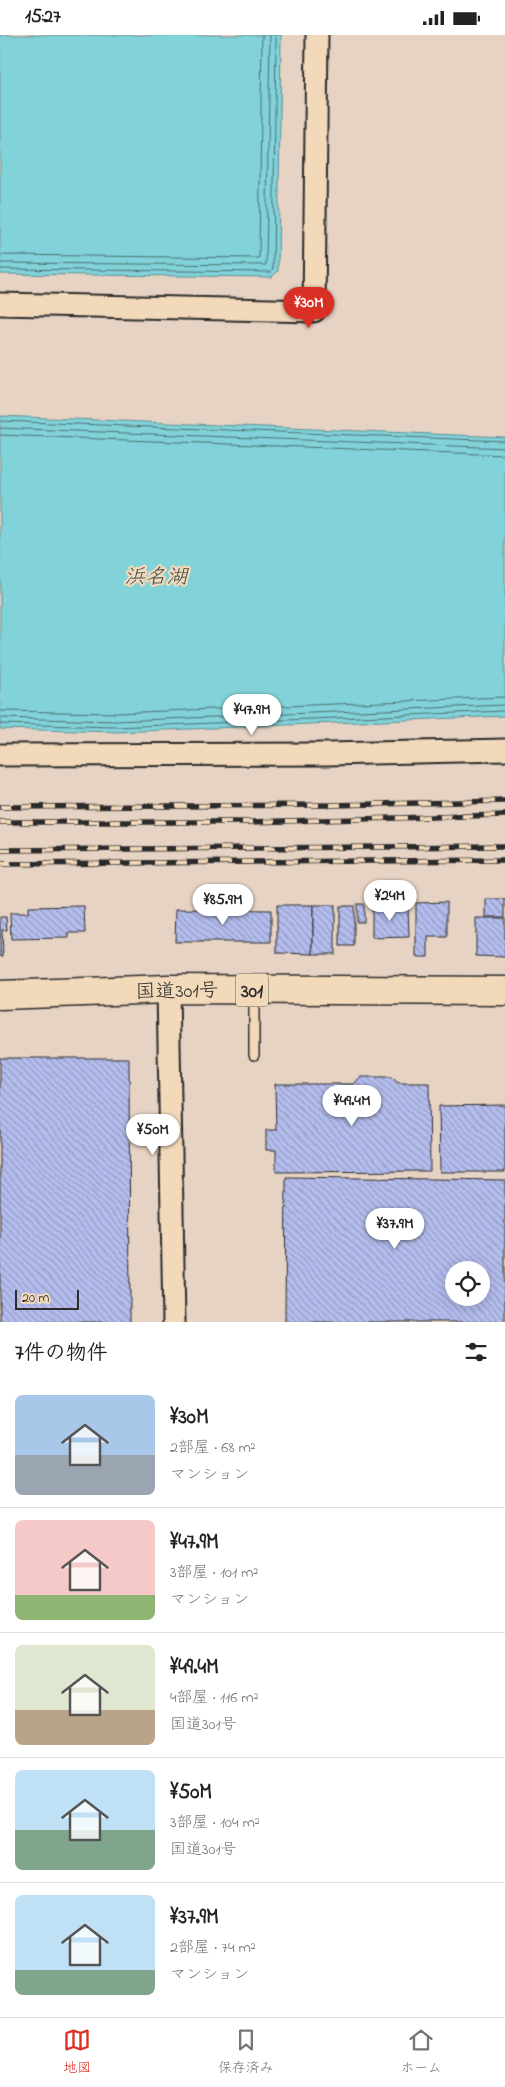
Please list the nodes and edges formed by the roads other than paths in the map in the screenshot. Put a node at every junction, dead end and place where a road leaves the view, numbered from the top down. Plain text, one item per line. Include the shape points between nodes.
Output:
1 (317, 35) edge
2 (0, 304) edge
3 (505, 750) edge
4 (0, 755) edge
5 (168, 989) junction
6 (254, 990) junction
7 (505, 991) edge
8 (0, 995) edge
9 (254, 1055) dead end
10 (174, 1322) edge

1 - 2 street via 314,311
3 - 4 street
5 - 6 highway, 国道301号 / 301
5 - 8 highway, 国道301号 / 301
5 - 10 street
6 - 7 highway, 国道301号 / 301
6 - 9 lane

